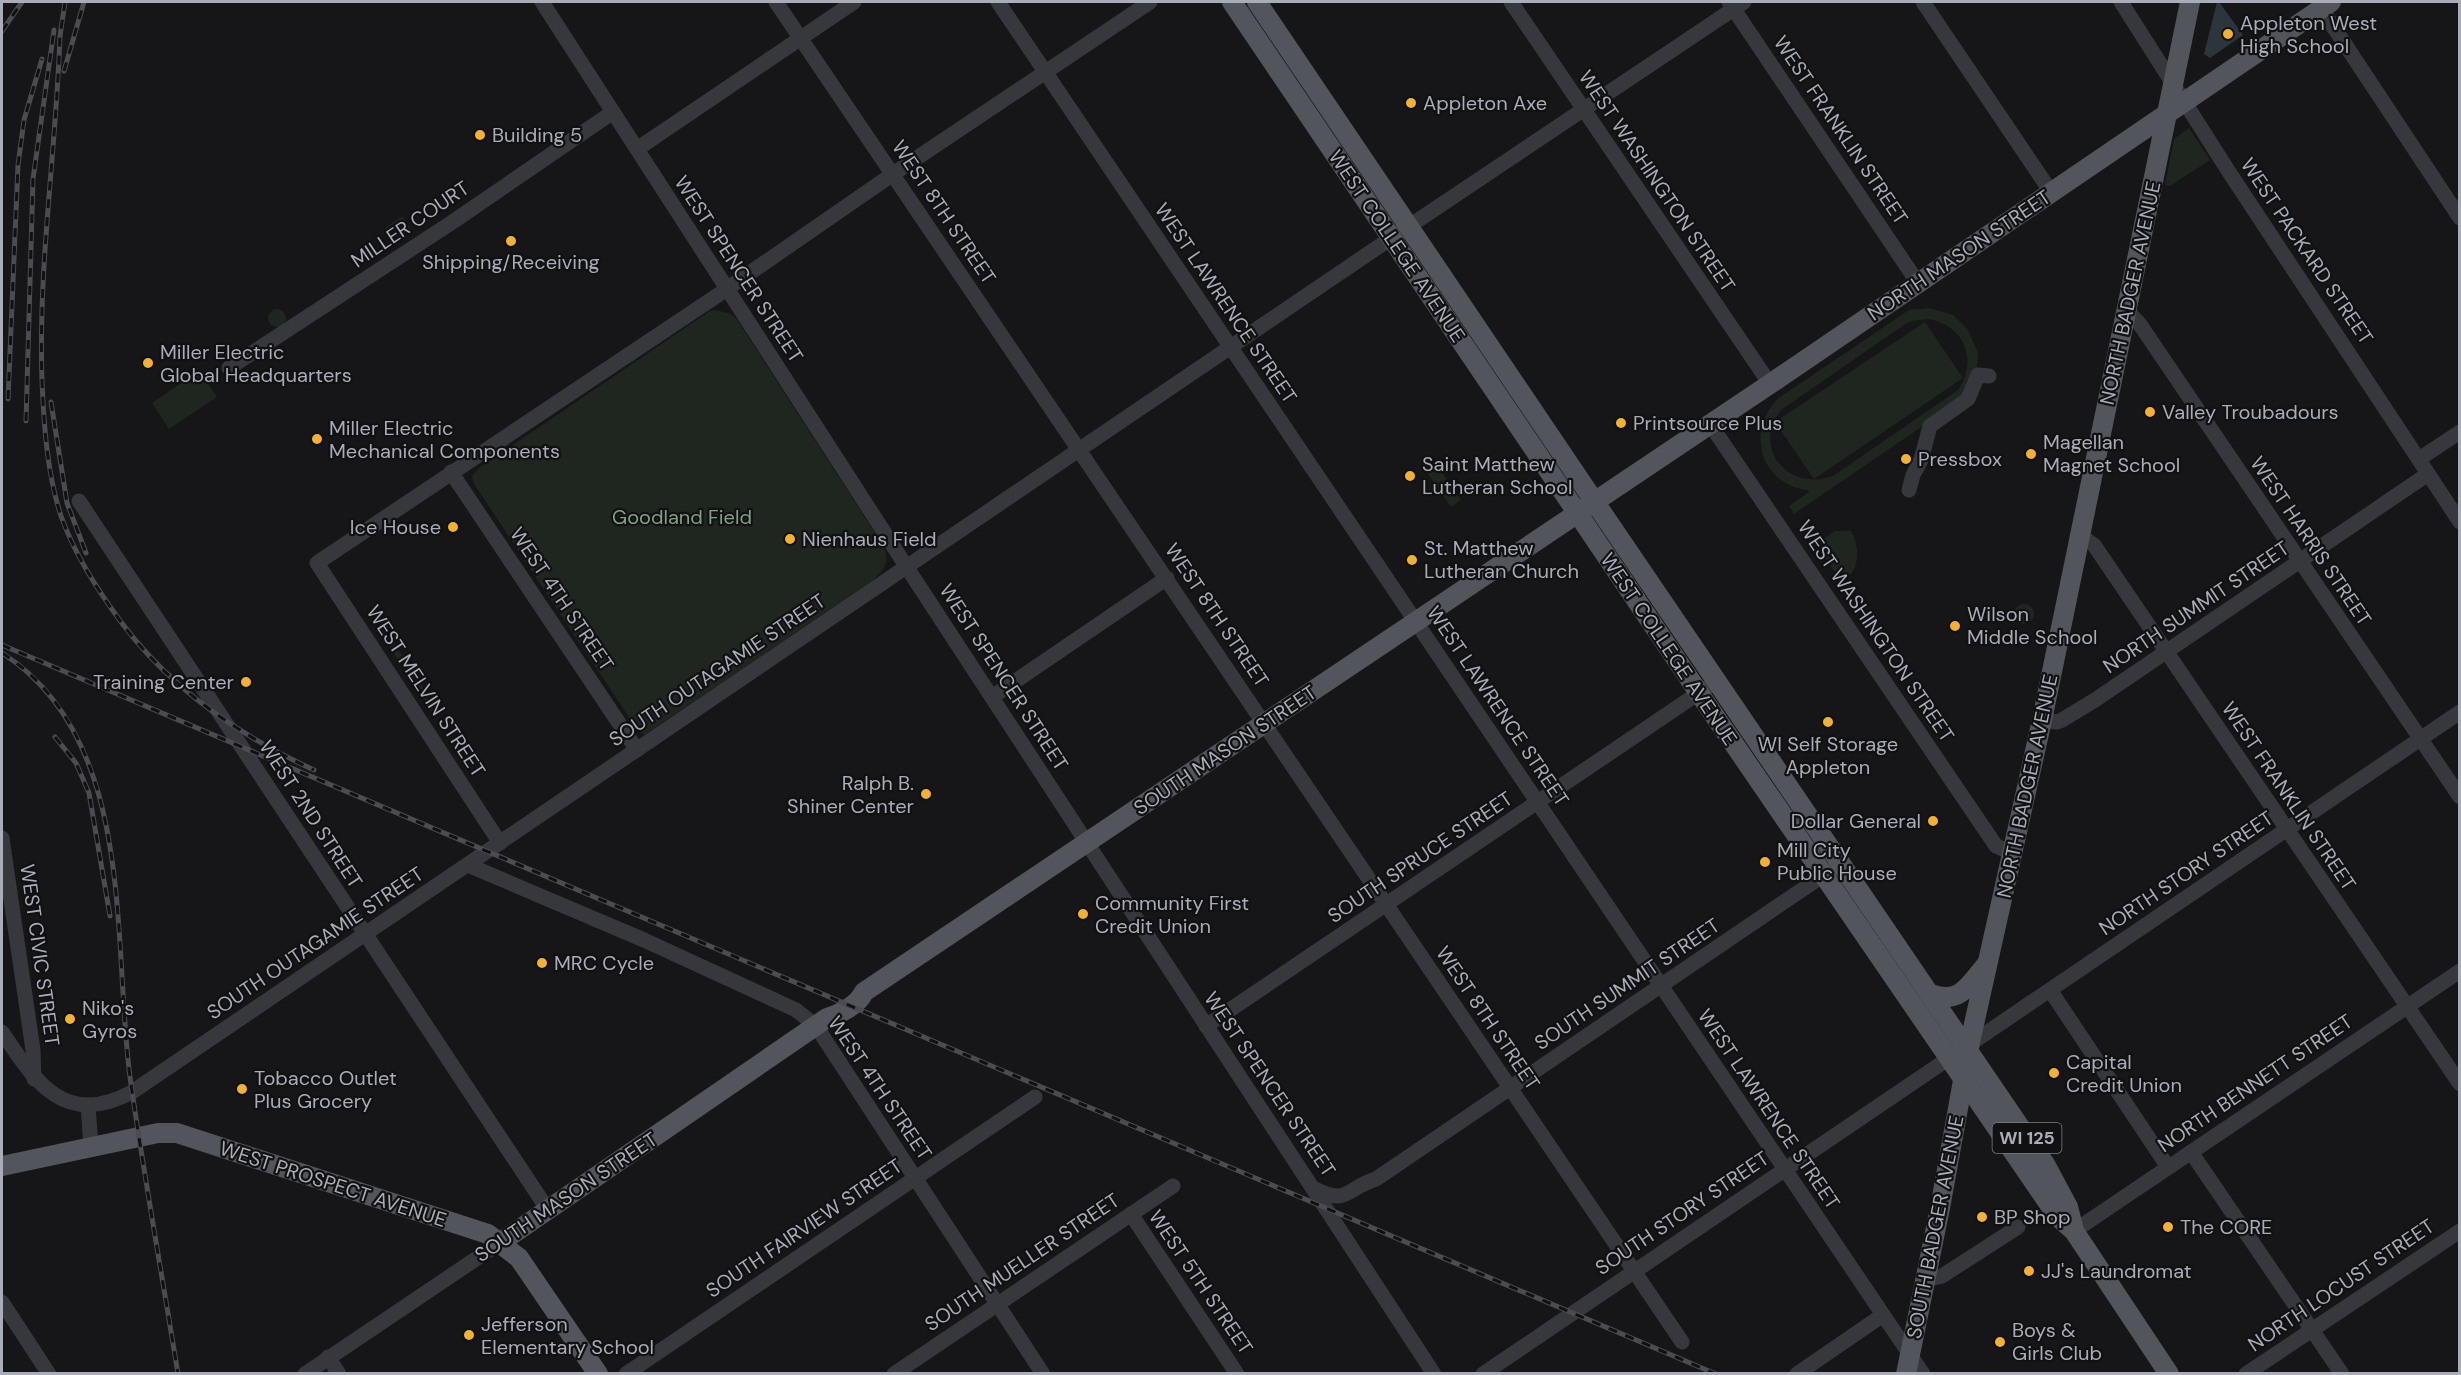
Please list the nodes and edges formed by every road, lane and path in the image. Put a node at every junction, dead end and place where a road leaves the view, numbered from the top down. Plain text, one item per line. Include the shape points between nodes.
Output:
1 (542, 2) edge
2 (776, 2) edge
3 (854, 2) edge
4 (998, 2) edge
5 (1150, 2) edge
6 (1232, 2) edge
7 (1257, 2) edge
8 (1511, 2) edge
9 (1923, 2) edge
10 (2121, 2) edge
11 (2190, 2) edge
12 (1735, 4) edge
13 (2326, 5) edge
14 (801, 38) junction
15 (1046, 71) junction
16 (2173, 82) junction
17 (2176, 107) junction
18 (1583, 110) junction
19 (613, 112) junction
20 (637, 149) junction
21 (893, 174) junction
22 (2051, 192) junction
23 (2460, 218) edge
24 (1400, 232) junction
25 (1918, 283) junction
26 (727, 289) junction
27 (2126, 310) junction
28 (1231, 347) junction
29 (229, 368) dead end
30 (1989, 376) dead end
31 (1770, 384) junction
32 (1710, 424) junction
33 (2460, 432) edge
34 (1080, 449) junction
35 (2419, 459) junction
36 (451, 472) junction
37 (2428, 474) junction
38 (1909, 490) dead end
39 (79, 501) dead end
40 (1585, 507) junction
41 (2460, 522) edge
42 (2080, 536) junction
43 (2300, 561) junction
44 (906, 566) junction
45 (1167, 578) junction
46 (1416, 621) junction
47 (2166, 652) junction
48 (1716, 682) junction
49 (1699, 693) junction
50 (992, 697) junction
51 (2460, 712) edge
52 (2042, 720) junction
53 (1264, 723) junction
54 (2420, 739) junction
55 (637, 750) junction
56 (2460, 797) edge
57 (1538, 803) junction
58 (2287, 830) junction
59 (2, 838) edge
60 (500, 843) junction
61 (1087, 844) junction
62 (2013, 853) junction
63 (1841, 864) junction
64 (468, 865) junction
65 (1824, 875) junction
66 (1386, 905) junction
67 (365, 935) junction
68 (1987, 963) junction
69 (2460, 971) edge
70 (1662, 986) junction
71 (2049, 990) junction
72 (1931, 994) junction
73 (2407, 1007) junction
74 (821, 1022) junction
75 (1206, 1026) junction
76 (2, 1032) edge
77 (1963, 1049) junction
78 (34, 1079) junction
79 (1963, 1080) junction
80 (2460, 1084) edge
81 (1510, 1088) junction
82 (1035, 1097) dead end
83 (88, 1105) junction
84 (91, 1147) junction
85 (2191, 1152) junction
86 (2, 1166) edge
87 (2168, 1167) junction
88 (1785, 1169) junction
89 (915, 1178) junction
90 (1376, 1179) junction
91 (1173, 1186) dead end
92 (1314, 1189) junction
93 (548, 1210) junction
94 (1329, 1210) junction
95 (1131, 1214) junction
96 (2018, 1227) dead end
97 (2074, 1231) junction
98 (2460, 1231) edge
99 (501, 1242) junction
100 (1634, 1271) junction
101 (1926, 1280) junction
102 (2, 1302) edge
103 (997, 1304) junction
104 (1883, 1316) junction
105 (2312, 1329) junction
106 (1682, 1342) dead end
107 (328, 1358) junction
108 (1908, 1364) edge
109 (50, 1374) edge
110 (305, 1374) edge
111 (339, 1374) edge
112 (598, 1374) edge
113 (626, 1374) edge
114 (894, 1374) edge
115 (1043, 1374) edge
116 (1237, 1374) edge
117 (1434, 1374) edge
118 (1483, 1374) edge
119 (1797, 1374) edge
120 (1923, 1374) edge
121 (2169, 1374) edge
122 (2246, 1374) edge
123 (2342, 1374) edge

1 - 19 street, WEST SPENCER STREET
2 - 14 street, WEST 8TH STREET
3 - 14 street
4 - 15 street, WEST LAWRENCE STREET
5 - 15 street
6 - 24 main road, WEST COLLEGE AVENUE / WI 125
7 - 24 main road, WEST COLLEGE AVENUE / WI 125
8 - 18 street, WEST WASHINGTON STREET
9 - 22 street
10 - 16 street
11 - 16 main road, NORTH BADGER AVENUE
12 - 18 street, SOUTH OUTAGAMIE STREET
12 - 25 street, WEST FRANKLIN STREET
13 - 17 main road, NORTH MASON STREET
13 - 23 street
14 - 20 street
14 - 21 street, WEST 8TH STREET
15 - 21 street
15 - 28 street, WEST LAWRENCE STREET
16 - 17 main road, NORTH BADGER AVENUE
17 - 22 main road, NORTH MASON STREET
17 - 27 main road, NORTH BADGER AVENUE
17 - 35 street, WEST PACKARD STREET
18 - 24 street, SOUTH OUTAGAMIE STREET
18 - 31 street, WEST WASHINGTON STREET
19 - 20 street, WEST SPENCER STREET
19 - 29 street, MILLER COURT
20 - 26 street, WEST SPENCER STREET
21 - 26 street
21 - 34 street, WEST 8TH STREET
22 - 25 main road, NORTH MASON STREET
24 - 28 street, SOUTH OUTAGAMIE STREET
24 - 40 main road, WEST COLLEGE AVENUE / WI 125
25 - 31 main road, NORTH MASON STREET
26 - 36 street
26 - 44 street, WEST SPENCER STREET
27 - 42 main road, NORTH BADGER AVENUE
27 - 43 street, WEST HARRIS STREET via 2139,323
28 - 34 street, SOUTH OUTAGAMIE STREET
28 - 46 street, WEST LAWRENCE STREET
30 - 38 street via 1978,375 1968,399 1930,426
31 - 32 main road, NORTH MASON STREET
32 - 40 main road, NORTH MASON STREET
32 - 62 street, WEST WASHINGTON STREET via 1996,846
33 - 35 street
34 - 44 street, SOUTH OUTAGAMIE STREET
34 - 45 street, WEST 8TH STREET
35 - 37 street, WEST PACKARD STREET
36 - 55 street, WEST 4TH STREET
36 - 60 street, WEST MELVIN STREET via 317,563
37 - 41 street, WEST PACKARD STREET
37 - 43 street, NORTH SUMMIT STREET
39 - 67 street, WEST 2ND STREET
40 - 46 main road, SOUTH MASON STREET
40 - 48 main road, WEST COLLEGE AVENUE / WI 125
40 - 49 main road, WEST COLLEGE AVENUE / WI 125
42 - 47 street, WEST FRANKLIN STREET via 2094,545
42 - 52 main road, NORTH BADGER AVENUE
43 - 47 street, NORTH SUMMIT STREET
43 - 54 street, WEST HARRIS STREET
44 - 50 street, WEST SPENCER STREET
44 - 55 street, SOUTH OUTAGAMIE STREET
45 - 50 street
45 - 53 street, WEST 8TH STREET
46 - 53 main road, SOUTH MASON STREET
46 - 57 street, WEST LAWRENCE STREET
47 - 52 street, NORTH SUMMIT STREET via 2073,714 2056,722
47 - 58 street, WEST FRANKLIN STREET
48 - 49 street, SOUTH SPRUCE STREET
48 - 63 main road, WEST COLLEGE AVENUE / WI 125
49 - 57 street, SOUTH SPRUCE STREET
49 - 65 main road, WEST COLLEGE AVENUE / WI 125
50 - 61 street, WEST SPENCER STREET
51 - 54 street, NORTH STORY STREET
52 - 62 main road, NORTH BADGER AVENUE
53 - 61 main road, SOUTH MASON STREET
53 - 66 street, WEST 8TH STREET
54 - 56 street, WEST HARRIS STREET
54 - 58 street, NORTH STORY STREET
55 - 60 street, SOUTH OUTAGAMIE STREET
57 - 66 street, SOUTH SPRUCE STREET
57 - 70 street, WEST LAWRENCE STREET
58 - 71 street, NORTH STORY STREET
58 - 73 street, WEST FRANKLIN STREET
59 - 78 street, WEST CIVIC STREET
60 - 64 street, SOUTH OUTAGAMIE STREET
61 - 74 main road, SOUTH MASON STREET via 864,992 855,992 832,1008
61 - 75 street, WEST SPENCER STREET
62 - 68 main road, NORTH BADGER AVENUE
63 - 65 street, SOUTH SUMMIT STREET
63 - 72 main road, WEST COLLEGE AVENUE / WI 125
64 - 67 street, SOUTH OUTAGAMIE STREET
64 - 74 street, WEST 4TH STREET
65 - 70 street, SOUTH SUMMIT STREET
65 - 77 main road, WEST COLLEGE AVENUE / WI 125
66 - 75 street, SOUTH SPRUCE STREET
66 - 81 street, WEST 8TH STREET
67 - 83 street, SOUTH OUTAGAMIE STREET via 132,1092 106,1104
67 - 93 street, WEST 2ND STREET
68 - 72 main road via 1959,995 1948,998
68 - 77 main road, NORTH BADGER AVENUE
69 - 73 street, NORTH BENNETT STREET
70 - 81 street, SOUTH SUMMIT STREET
70 - 88 street, WEST LAWRENCE STREET
71 - 77 street, NORTH STORY STREET
71 - 87 street
72 - 77 main road, WEST COLLEGE AVENUE / WI 125
73 - 80 street, WEST FRANKLIN STREET
73 - 85 street, NORTH BENNETT STREET
74 - 89 street, WEST 4TH STREET
74 - 93 main road, SOUTH MASON STREET
75 - 92 street, WEST SPENCER STREET
76 - 78 street
77 - 79 main road, WEST COLLEGE AVENUE / WI 125
77 - 88 street, SOUTH STORY STREET
77 - 97 main road, WEST COLLEGE AVENUE / WI 125 via 2045,1164 2068,1207
78 - 83 street via 58,1098
79 - 97 main road, WEST COLLEGE AVENUE / WI 125 via 2058,1217
79 - 101 main road, SOUTH BADGER AVENUE
81 - 90 street, SOUTH SUMMIT STREET
81 - 100 street, WEST 8TH STREET
82 - 89 street, SOUTH FAIRVIEW STREET
83 - 84 street
84 - 86 main road, WEST PROSPECT AVENUE
84 - 99 main road, WEST PROSPECT AVENUE via 158,1133 177,1133 488,1234
85 - 87 street, NORTH BENNETT STREET
85 - 105 street
87 - 97 street, NORTH BENNETT STREET
88 - 100 street, SOUTH STORY STREET
88 - 104 street, WEST LAWRENCE STREET
89 - 103 street, WEST 4TH STREET
89 - 113 street, SOUTH FAIRVIEW STREET
90 - 92 street, SOUTH SUMMIT STREET via 1338,1198
90 - 94 street, SOUTH SUMMIT STREET via 1371,1188 1349,1203
91 - 95 street, SOUTH MUELLER STREET
92 - 94 street, WEST SPENCER STREET
93 - 99 main road, SOUTH MASON STREET
94 - 117 street, WEST SPENCER STREET
95 - 103 street, SOUTH MUELLER STREET
95 - 116 street, WEST 5TH STREET
96 - 101 street via 1942,1276
97 - 121 main road, WEST COLLEGE AVENUE / WI 125
98 - 105 street, NORTH LOCUST STREET
99 - 107 street, SOUTH MASON STREET
99 - 112 main road, WEST PROSPECT AVENUE via 519,1258
100 - 106 street, WEST 8TH STREET
100 - 118 street, SOUTH STORY STREET
101 - 108 main road, SOUTH BADGER AVENUE
102 - 109 street
103 - 114 street, SOUTH MUELLER STREET
103 - 115 street, WEST 4TH STREET
104 - 108 street, WEST LAWRENCE STREET
104 - 119 street
105 - 122 street, NORTH LOCUST STREET
105 - 123 street
107 - 110 street, SOUTH MASON STREET
107 - 111 street
108 - 120 street, WEST LAWRENCE STREET

